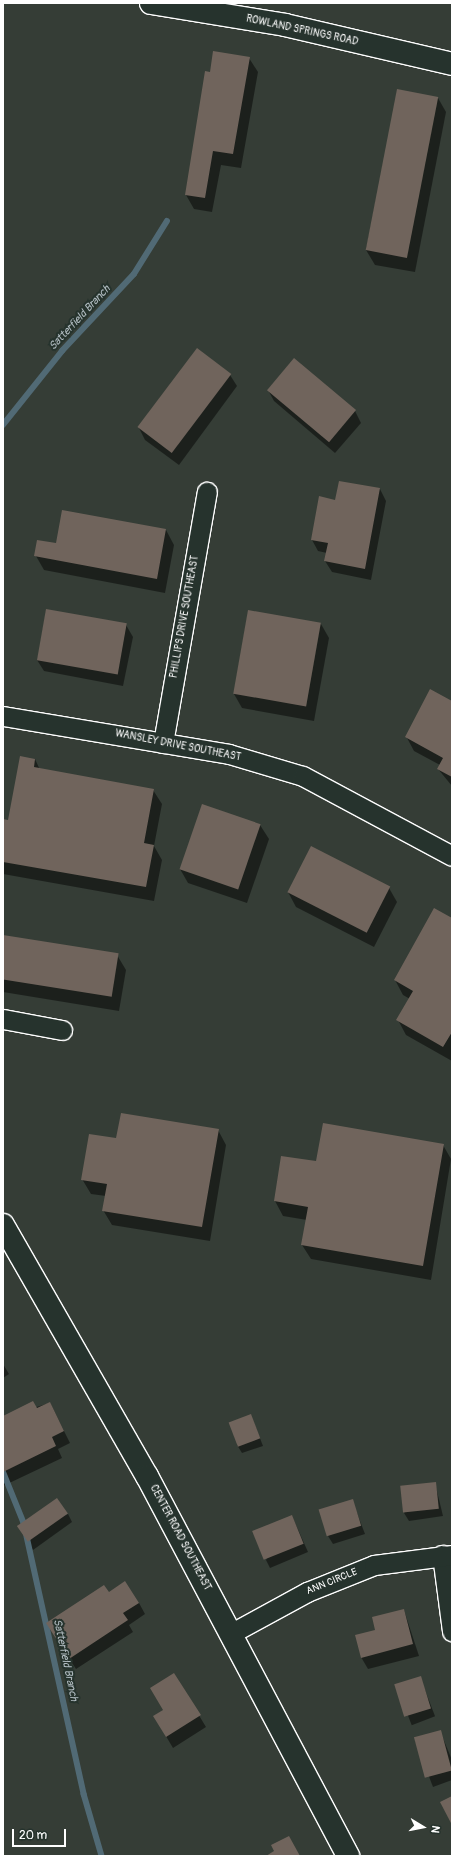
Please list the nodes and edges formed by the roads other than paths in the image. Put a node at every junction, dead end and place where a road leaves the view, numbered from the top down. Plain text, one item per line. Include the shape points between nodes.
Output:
1 (151, 3) edge
2 (452, 64) edge
3 (207, 492) dead end
4 (3, 716) edge
5 (163, 743) junction
6 (452, 856) edge
7 (3, 1019) edge
8 (62, 1030) dead end
9 (5, 1233) edge
10 (447, 1555) edge
11 (452, 1631) edge
12 (230, 1634) junction
13 (348, 1856) edge

1 - 2 street, ROWLAND SPRINGS ROAD via 286,25
3 - 5 street, PHILLIPS DRIVE SOUTHEAST
4 - 5 street, WANSLEY DRIVE SOUTHEAST
5 - 6 street, WANSLEY DRIVE SOUTHEAST via 229,754 303,776
7 - 8 street
9 - 12 street, CENTER ROAD SOUTHEAST via 147,1476
10 - 11 street, ANN CIRCLE
10 - 12 street, ANN CIRCLE via 374,1565 307,1592
12 - 13 street, CENTER ROAD SOUTHEAST

